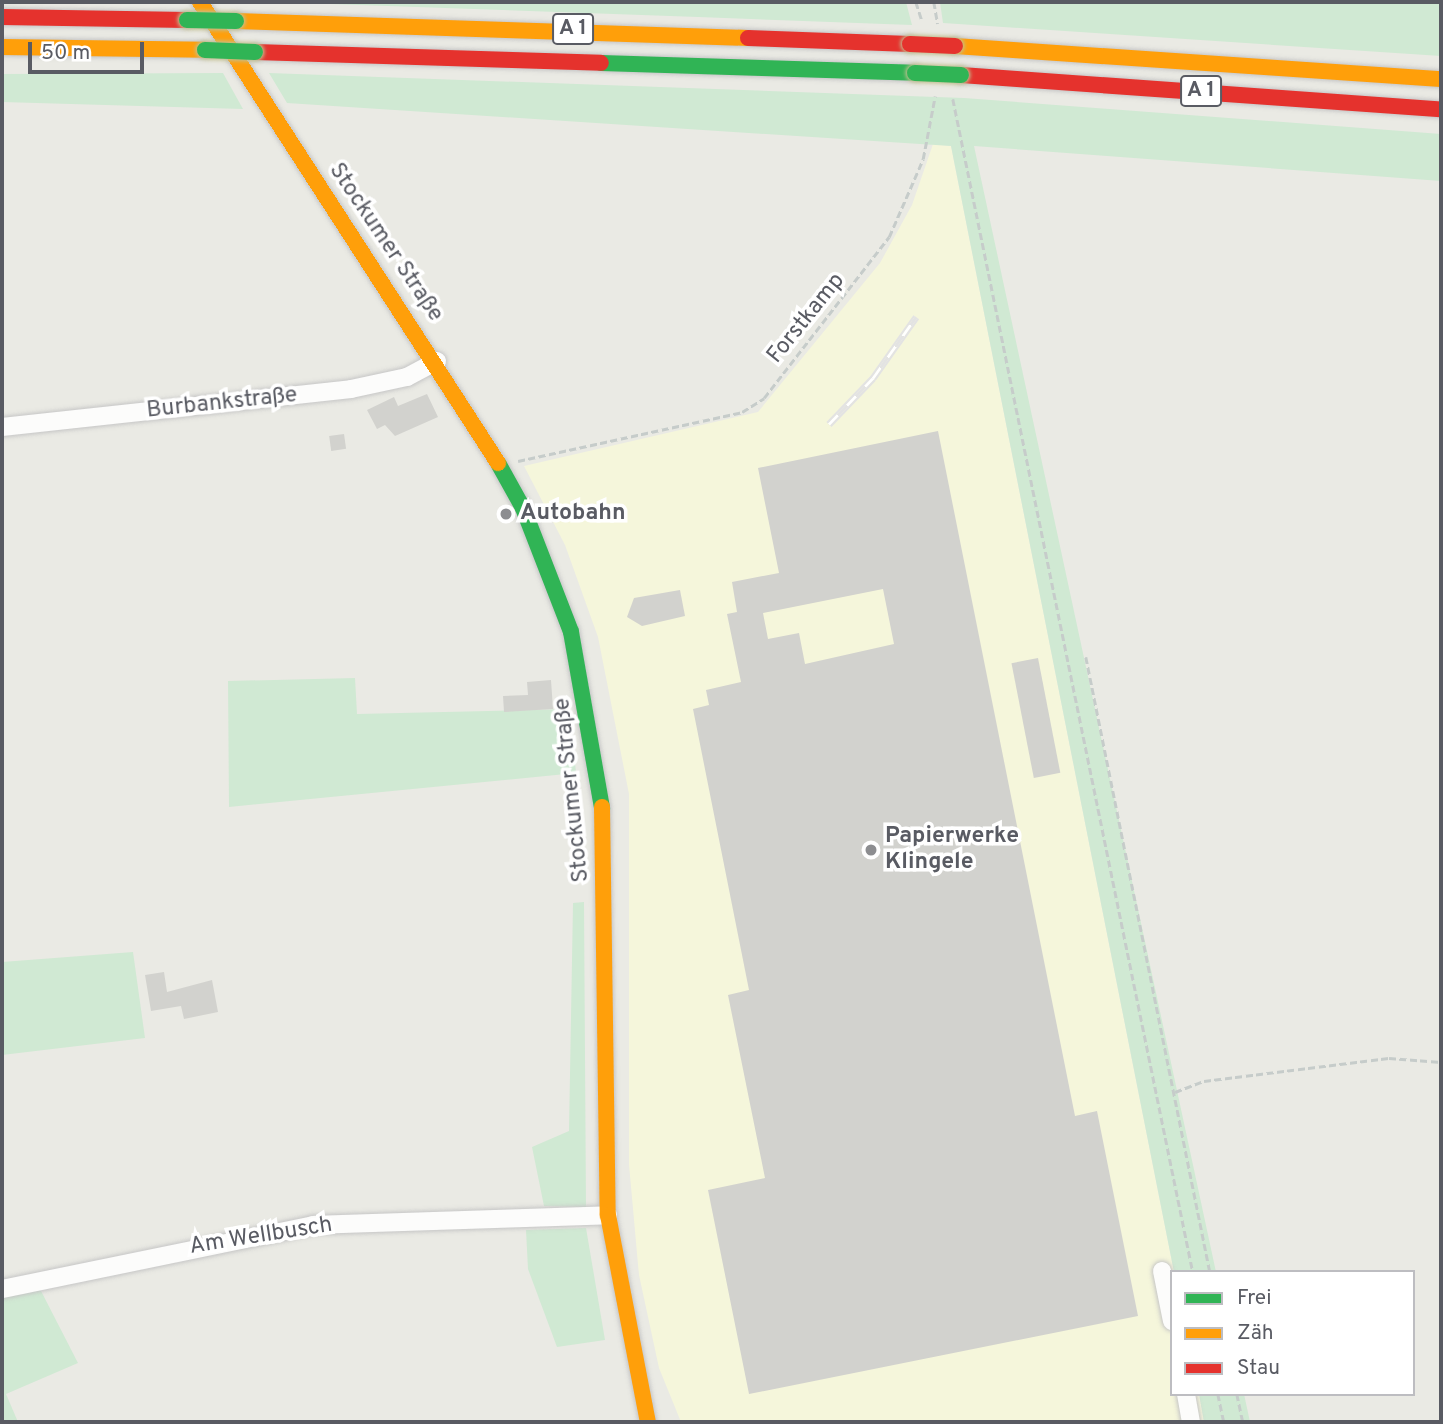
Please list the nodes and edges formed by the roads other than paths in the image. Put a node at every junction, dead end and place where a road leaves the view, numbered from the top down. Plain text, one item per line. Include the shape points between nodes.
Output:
1 (200, 2) edge
2 (2, 17) edge
3 (2, 47) edge
4 (1441, 79) edge
5 (1441, 109) edge
6 (437, 360) junction
7 (2, 427) edge
8 (608, 1215) junction
9 (1162, 1271) dead end
10 (2, 1289) edge
11 (1170, 1311) edge
12 (1186, 1396) edge
13 (648, 1422) edge
14 (1191, 1422) edge

1 - 6 main road, Stockumer Straße
2 - 4 main road, A 1, bridge via 910,44
3 - 5 main road, A 1, bridge via 915,73
6 - 7 street, Burbankstraße via 407,377 351,390
6 - 8 main road, Stockumer Straße via 509,464 566,619 595,742 607,896
8 - 10 street, Am Wellbusch via 302,1226
8 - 13 main road, Stockumer Straße
9 - 11 street
12 - 14 street

